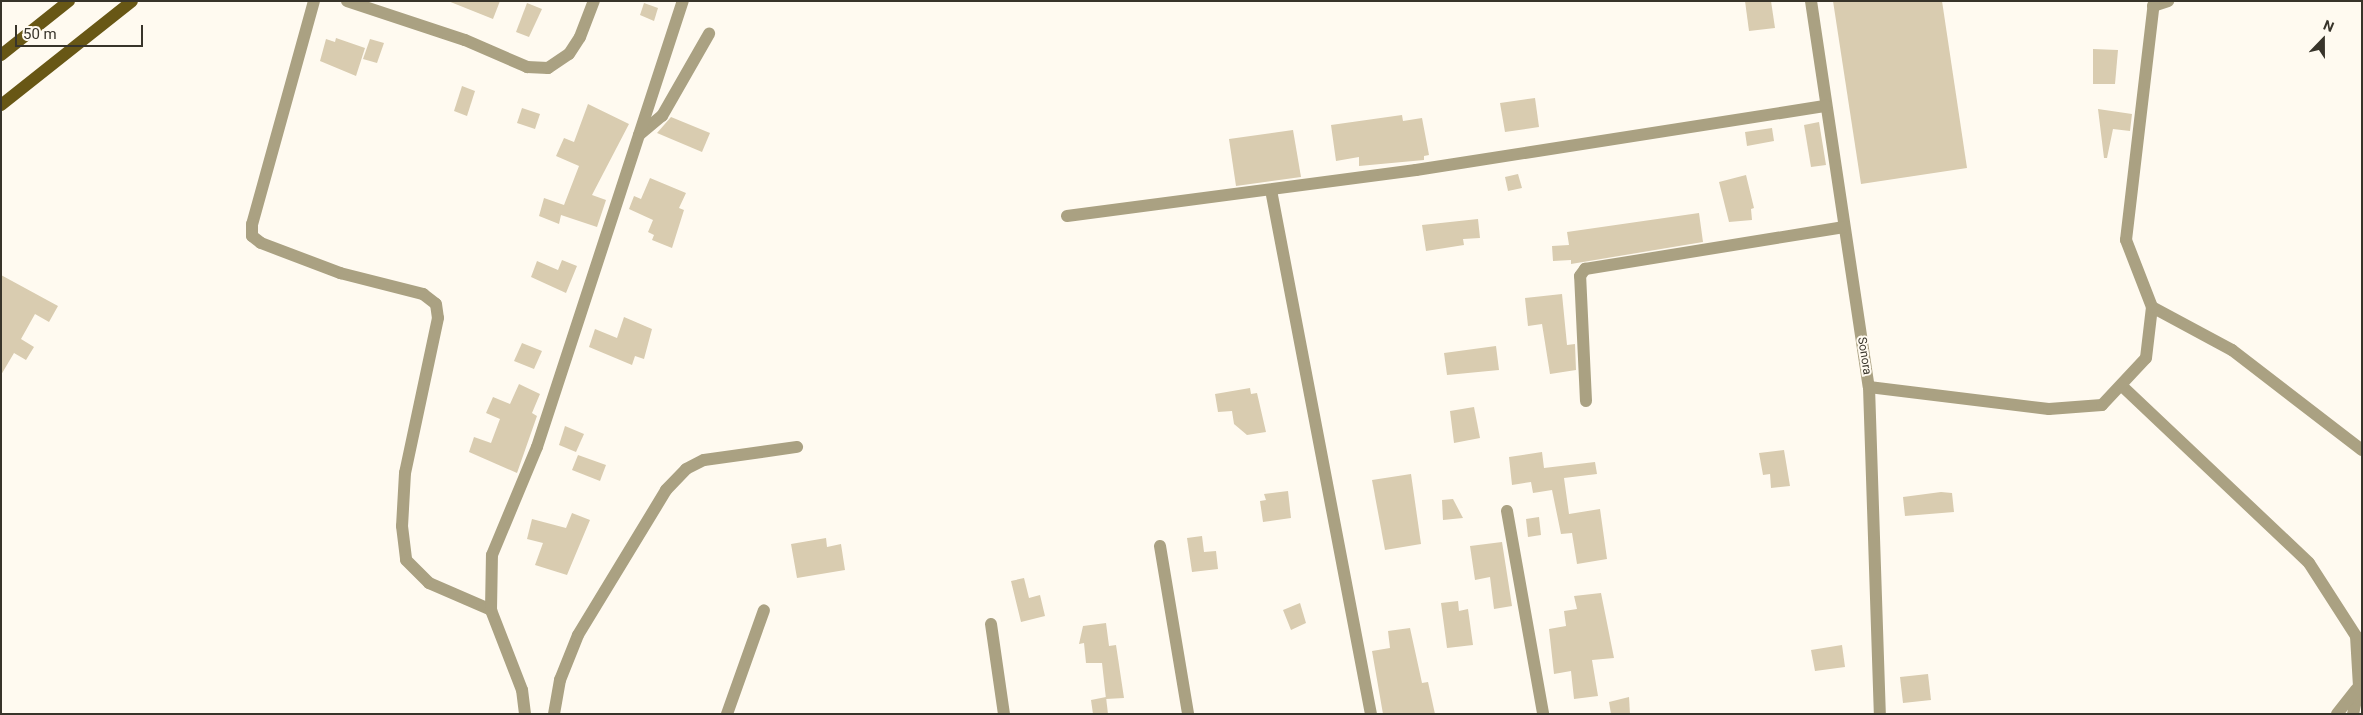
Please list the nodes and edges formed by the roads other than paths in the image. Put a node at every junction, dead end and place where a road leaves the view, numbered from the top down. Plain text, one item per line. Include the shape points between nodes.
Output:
1 (70, 1) edge
2 (132, 1) edge
3 (314, 1) edge
4 (347, 1) edge
5 (594, 1) edge
6 (683, 1) edge
7 (1811, 1) edge
8 (2168, 1) edge
9 (2153, 4) edge
10 (709, 34) dead end
11 (1, 55) edge
12 (1, 105) edge
13 (1826, 106) junction
14 (639, 135) junction
15 (1271, 190) junction
16 (1067, 216) dead end
17 (1843, 227) junction
18 (2152, 307) junction
19 (2122, 386) junction
20 (1869, 387) junction
21 (1586, 401) dead end
22 (797, 447) dead end
23 (2362, 450) edge
24 (1507, 511) dead end
25 (1160, 546) dead end
26 (491, 610) junction
27 (764, 610) dead end
28 (991, 624) dead end
29 (2359, 686) junction
30 (525, 714) edge
31 (554, 714) edge
32 (727, 714) edge
33 (1004, 714) edge
34 (1188, 714) edge
35 (1371, 714) edge
36 (1543, 714) edge
37 (1880, 714) edge
38 (2337, 714) edge
39 (2353, 714) edge

1 - 11 main road
2 - 12 main road
3 - 26 street via 252,224 252,236 260,243 340,273 423,294 436,304 438,318 405,473 402,526 406,560 428,583
4 - 5 street via 466,40 527,67 548,68 569,54 580,37
6 - 14 street
7 - 13 street, Sonora
8 - 9 street
9 - 18 street via 2126,240
10 - 14 street via 662,116
13 - 15 street
13 - 17 street, Sonora
14 - 26 street via 537,447 494,548 490,573
15 - 16 street
15 - 35 street
17 - 20 street, Sonora
17 - 21 street via 1585,268 1580,276
18 - 19 street via 2146,358
18 - 23 street via 2232,350
19 - 20 street via 2102,405 2049,409
19 - 29 street via 2309,563 2356,636
20 - 37 street, Sonora
22 - 31 street via 704,460 686,469 666,490 622,557 578,635 560,680
24 - 36 street
25 - 34 street
26 - 30 street via 522,690
27 - 32 street
28 - 33 street
29 - 38 street
29 - 39 street

